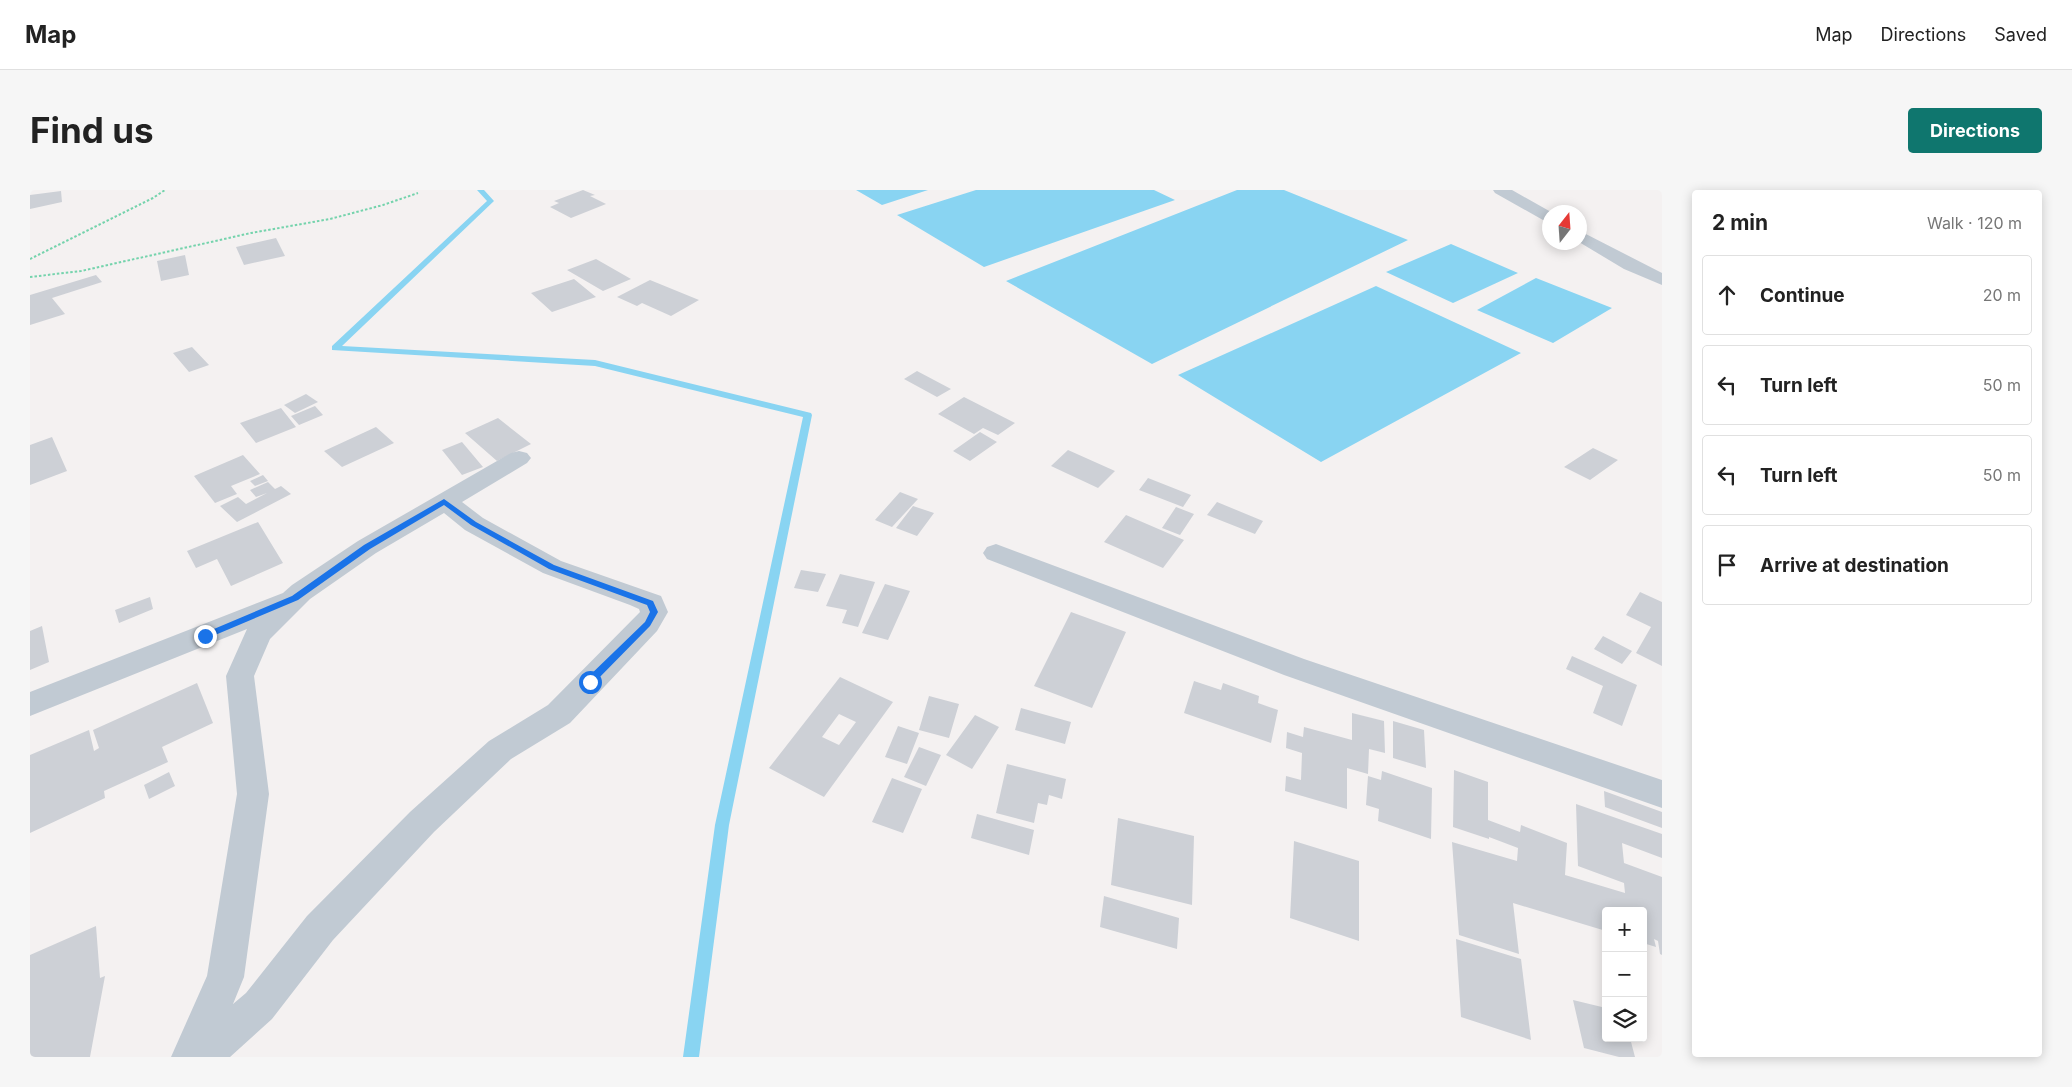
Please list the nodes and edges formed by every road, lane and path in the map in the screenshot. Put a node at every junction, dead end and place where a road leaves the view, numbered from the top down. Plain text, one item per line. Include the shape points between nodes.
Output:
1 (165, 190) edge
2 (1501, 190) edge
3 (418, 193) dead end
4 (1542, 214) edge
5 (1587, 240) edge
6 (30, 259) edge
7 (30, 277) edge
8 (1662, 280) edge
9 (519, 458) dead end
10 (444, 502) junction
11 (996, 553) dead end
12 (295, 598) junction
13 (30, 704) edge
14 (1662, 794) edge
15 (191, 1057) edge
16 (200, 1057) edge

1 - 6 path
2 - 4 street
3 - 7 path via 330,219 81,271
5 - 8 street
9 - 10 street
10 - 12 street via 367,547
10 - 16 street via 474,524 552,567 639,598 650,603 654,612 647,624 559,714 500,750 422,822 320,928 259,1006
11 - 14 street via 1294,667
12 - 13 street
12 - 15 street via 259,633 240,676 253,794 225,977

